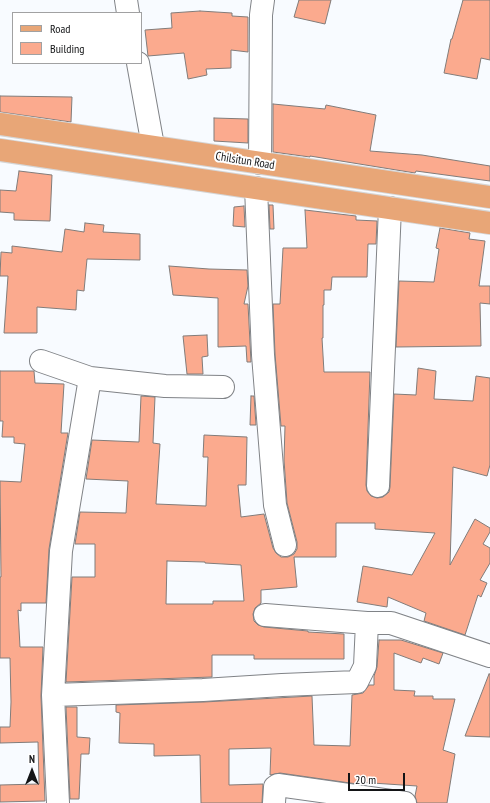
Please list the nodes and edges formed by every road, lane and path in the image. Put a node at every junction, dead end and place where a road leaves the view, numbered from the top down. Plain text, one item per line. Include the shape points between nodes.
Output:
1 (126, 0) edge
2 (263, 0) edge
3 (128, 12) edge
4 (138, 64) edge
5 (0, 124) edge
6 (153, 146) junction
7 (0, 150) edge
8 (260, 163) junction
9 (256, 188) junction
10 (490, 197) edge
11 (390, 208) junction
12 (490, 223) edge
13 (41, 361) dead end
14 (90, 378) junction
15 (223, 387) dead end
16 (378, 486) dead end
17 (285, 545) dead end
18 (265, 615) dead end
19 (367, 623) junction
20 (490, 656) edge
21 (53, 695) junction
22 (58, 803) edge
23 (274, 803) edge
24 (405, 803) edge

1 - 3 street
2 - 8 street
4 - 6 street
5 - 6 main road, Chilsitun Road
6 - 8 main road, Chilsitun Road
7 - 9 main road, Chilsitun Road
8 - 10 main road, Chilsitun Road
9 - 11 main road, Chilsitun Road
9 - 17 street via 263,355 275,505
11 - 12 main road, Chilsitun Road
11 - 16 street
13 - 14 street
14 - 15 street via 165,386
14 - 21 street via 61,551
18 - 19 street
19 - 20 street via 391,623
19 - 21 street via 365,666 357,682
21 - 22 street
23 - 24 street via 275,786 278,785

